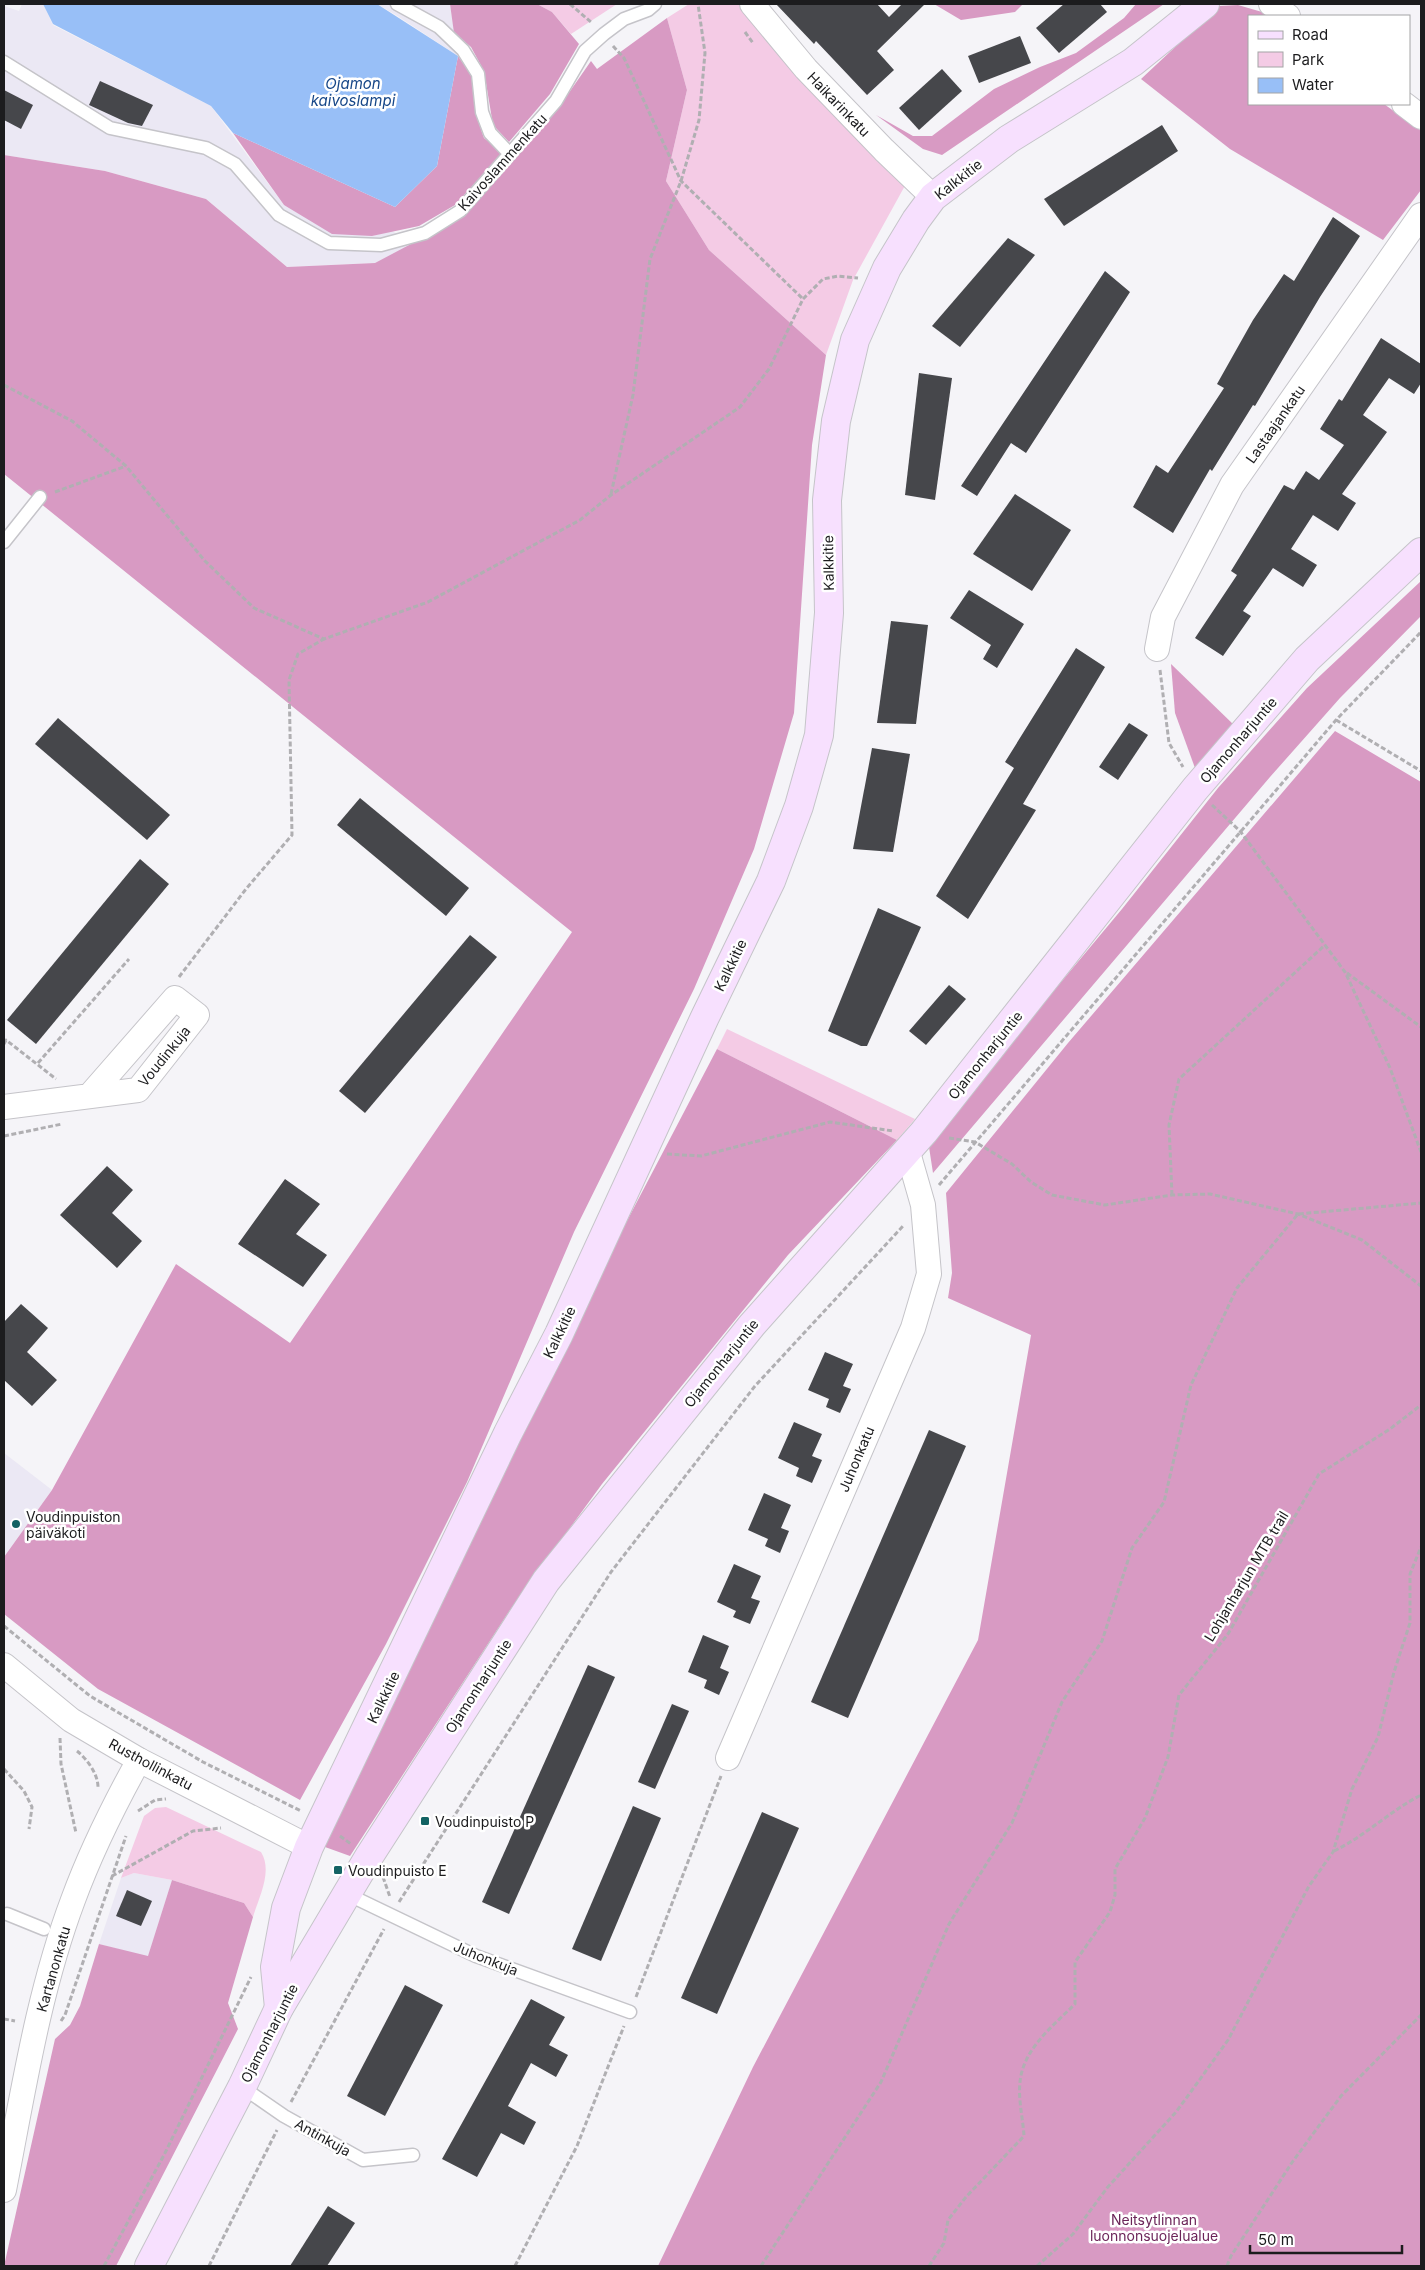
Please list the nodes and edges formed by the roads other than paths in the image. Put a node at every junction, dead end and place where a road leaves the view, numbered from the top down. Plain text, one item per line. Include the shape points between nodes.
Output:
1 (396, 4) edge
2 (655, 4) edge
3 (752, 4) edge
4 (1205, 4) edge
5 (1271, 4) edge
6 (1287, 15) edge
7 (4, 62) edge
8 (1405, 105) edge
9 (1421, 117) edge
10 (510, 154) junction
11 (933, 197) junction
12 (1421, 215) edge
13 (40, 497) road end
14 (4, 542) edge
15 (1421, 552) edge
16 (1157, 649) road end
17 (92, 1094) junction
18 (4, 1107) edge
19 (914, 1142) junction
20 (4, 1665) edge
21 (728, 1758) dead end
22 (139, 1760) junction
23 (301, 1842) junction
24 (347, 1894) junction
25 (7, 1914) dead end
26 (44, 1928) dead end
27 (279, 2008) junction
28 (630, 2012) dead end
29 (242, 2087) junction
30 (413, 2155) dead end
31 (4, 2190) edge
32 (149, 2266) edge

1 - 10 lane via 439,26 463,50 478,74 482,112 490,133
2 - 10 lane, Kaivoslammenkatu via 624,19 585,51 556,101
3 - 11 street, Haikarinkatu via 806,69
4 - 11 street, Kalkkitie via 1133,62 1010,139
5 - 6 street
7 - 10 lane, Kaivoslammenkatu via 110,128 206,148 235,164 279,215 329,243 381,245 425,233 460,211
8 - 9 street
11 - 23 street, Kalkkitie via 887,268 859,331 836,421 827,500 829,613 819,735 799,806 771,881 559,1334 508,1433 393,1676
12 - 16 street, Lastaajankatu via 1232,484 1163,617
13 - 14 lane
15 - 19 street, Ojamonharjuntie via 1307,659 1195,789
17 - 17 street, Voudinkuja via 138,1090 198,1015 175,998
17 - 18 street, Voudinkuja
19 - 21 street, Juhonkatu via 928,1274 913,1328
19 - 24 street, Ojamonharjuntie via 752,1325 546,1581
20 - 22 street, Rusthollinkatu via 71,1720
22 - 23 street, Rusthollinkatu
22 - 31 street, Kartanonkatu via 96,1843 72,1901 37,2026
23 - 27 street, Kalkkitie via 275,1967
24 - 27 street, Ojamonharjuntie
24 - 28 lane, Juhonkuja via 476,1956
25 - 26 lane
27 - 29 street, Ojamonharjuntie
29 - 30 lane, Antinkuja via 284,2116 363,2160
29 - 32 street, Ojamonharjuntie

